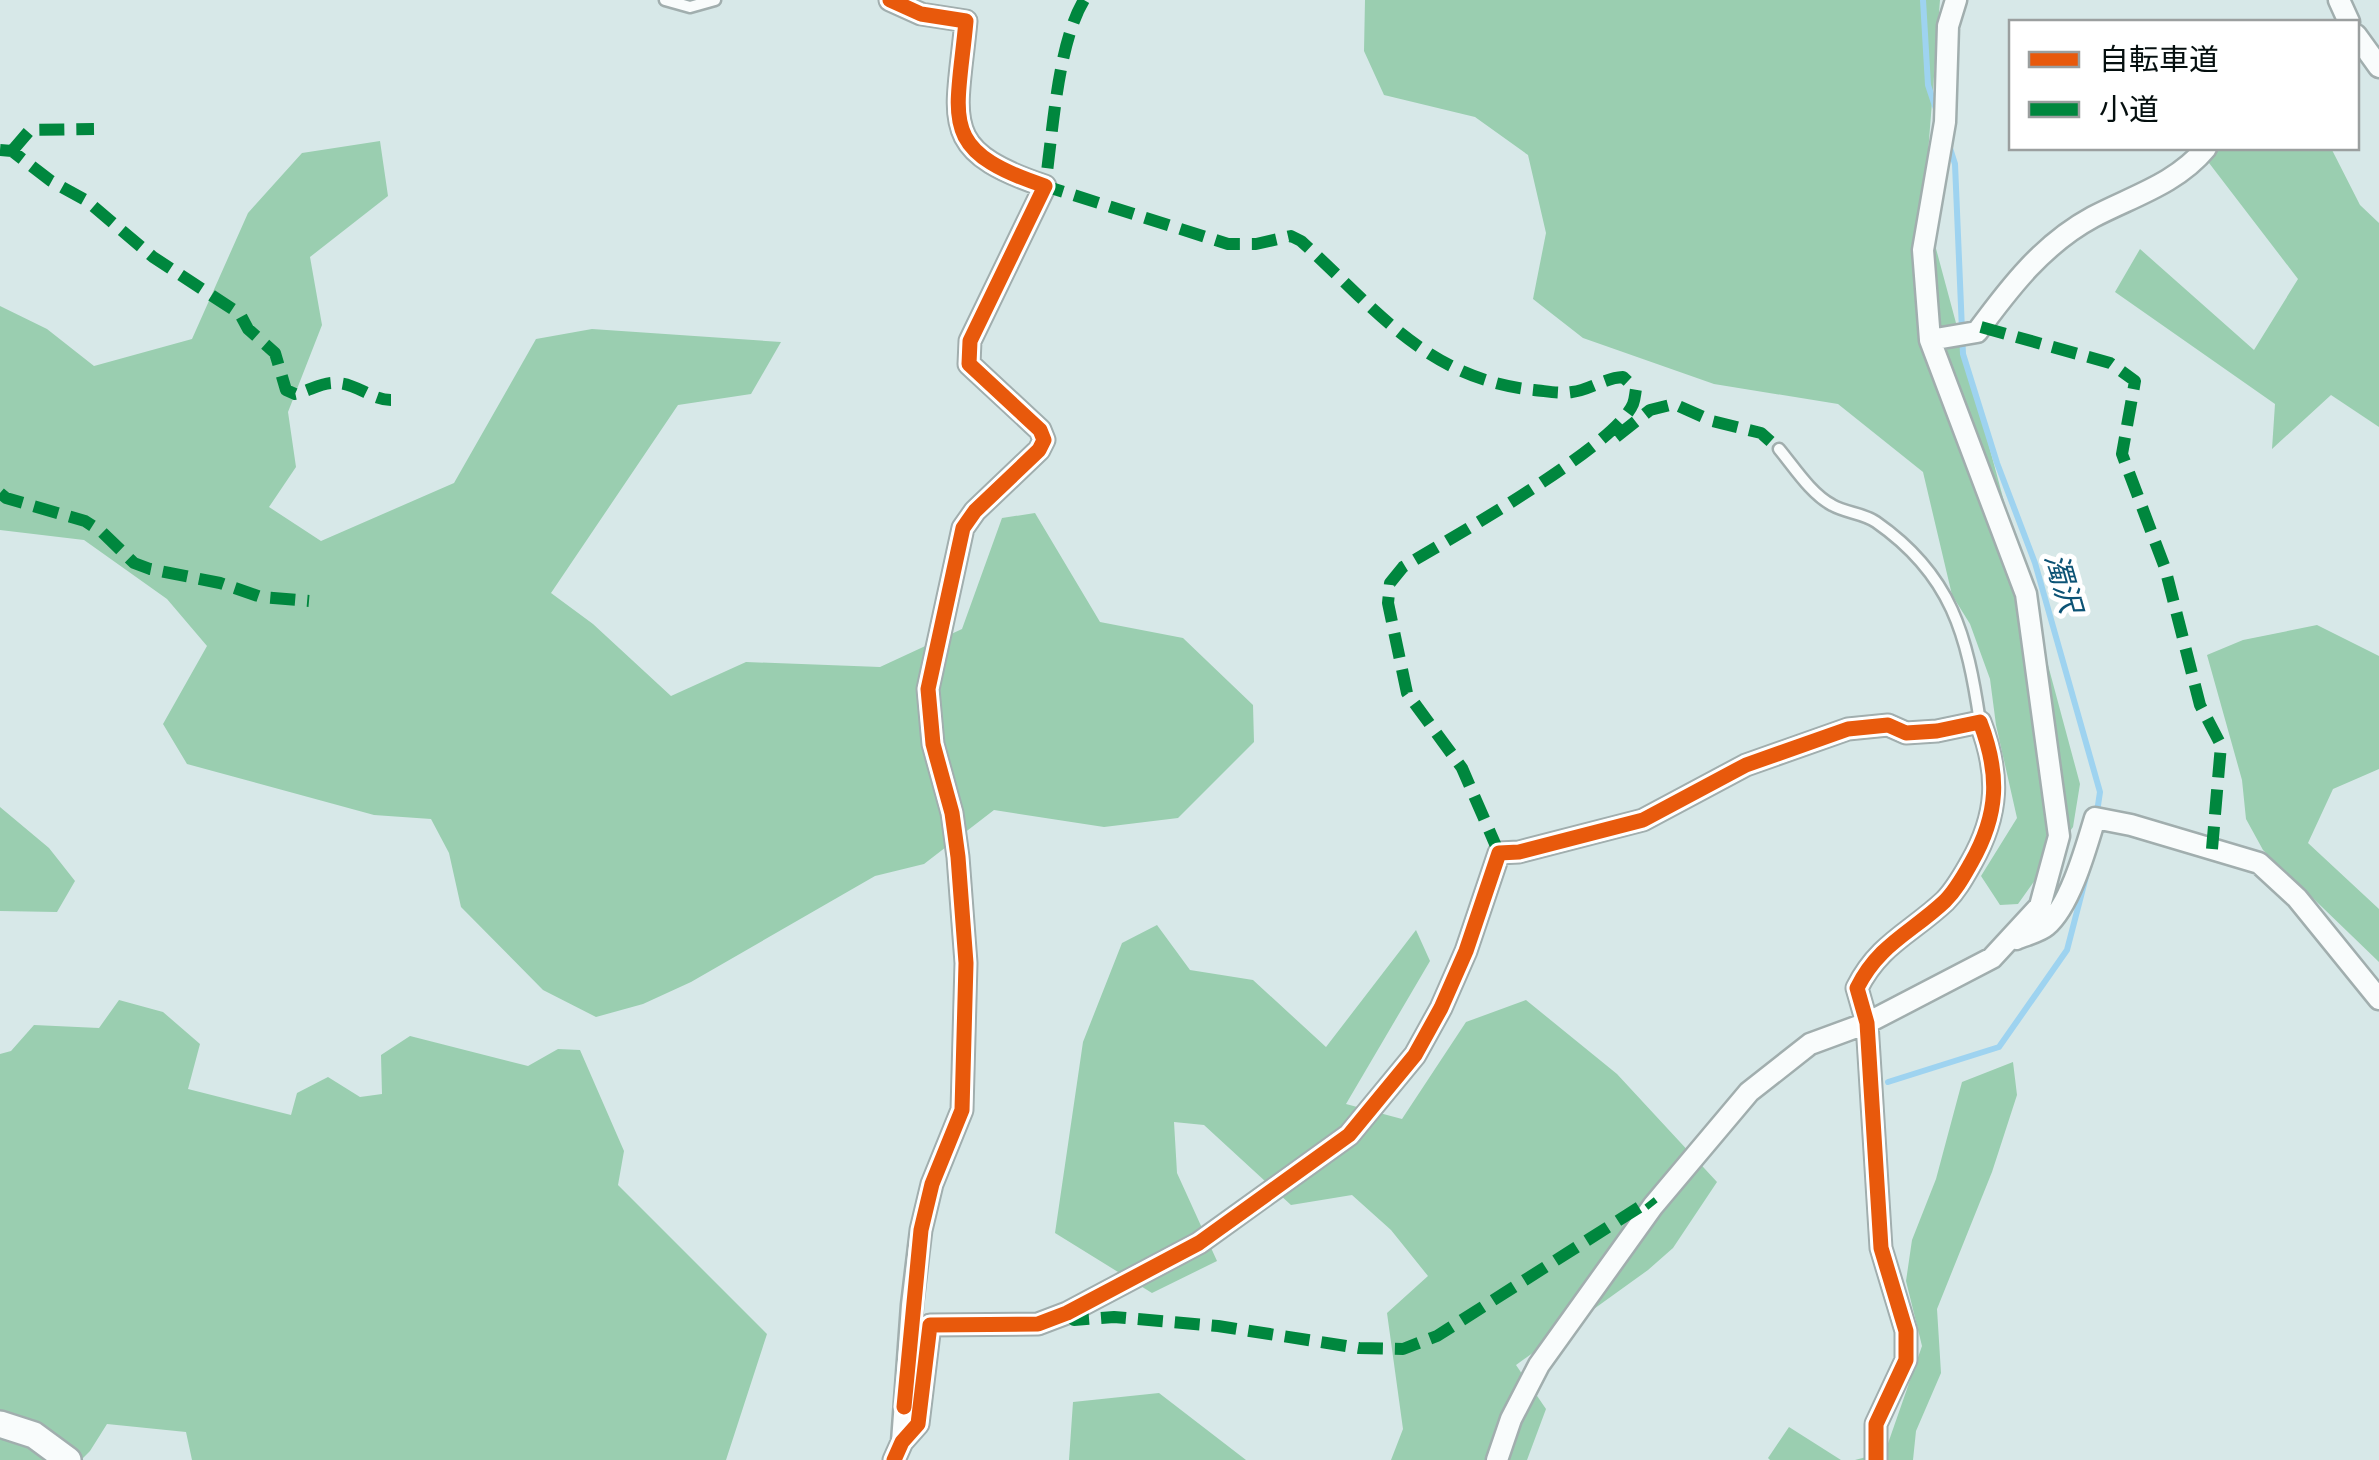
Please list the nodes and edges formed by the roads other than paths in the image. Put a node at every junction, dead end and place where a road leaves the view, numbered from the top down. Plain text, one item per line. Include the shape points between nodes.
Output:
1 (664, 0) edge
2 (714, 0) edge
3 (890, 0) edge
4 (1956, 0) edge
5 (2204, 150) edge
6 (1930, 340) junction
7 (1779, 449) dead end
8 (1980, 722) junction
9 (2010, 942) junction
10 (2379, 999) edge
11 (1867, 1023) junction
12 (0, 1424) edge
13 (898, 1451) edge
14 (68, 1460) edge
15 (1497, 1460) edge
16 (1876, 1460) edge

1 - 2 lane via 690,6
3 - 13 street via 921,14 966,21 962,135 980,158 1045,186 970,341 968,364 1044,440 963,528 928,690 960,875 966,962 962,1110 921,1230
4 - 6 street via 1948,26 1945,122 1923,250
5 - 6 street via 2145,195 2092,217 2044,251 1977,332
6 - 9 street via 2026,594 2059,836 2040,906
7 - 8 lane via 1830,505 1873,519 1941,587 1962,627
8 - 11 street via 1992,752 1994,805 1986,836 1950,896 1867,968 1857,988
8 - 13 street via 1922,732 1888,725 1848,729 1746,766 1643,820 1499,853 1441,1008 1415,1055 1349,1135 1199,1244 1067,1314 1038,1324 930,1325 918,1424
9 - 10 street via 2046,926 2079,869 2095,818 2260,863
9 - 11 street via 1992,958
11 - 15 street via 1810,1044 1749,1092 1653,1206 1539,1364
11 - 16 street via 1882,1248 1906,1331 1906,1360 1876,1424
12 - 14 street via 34,1435

